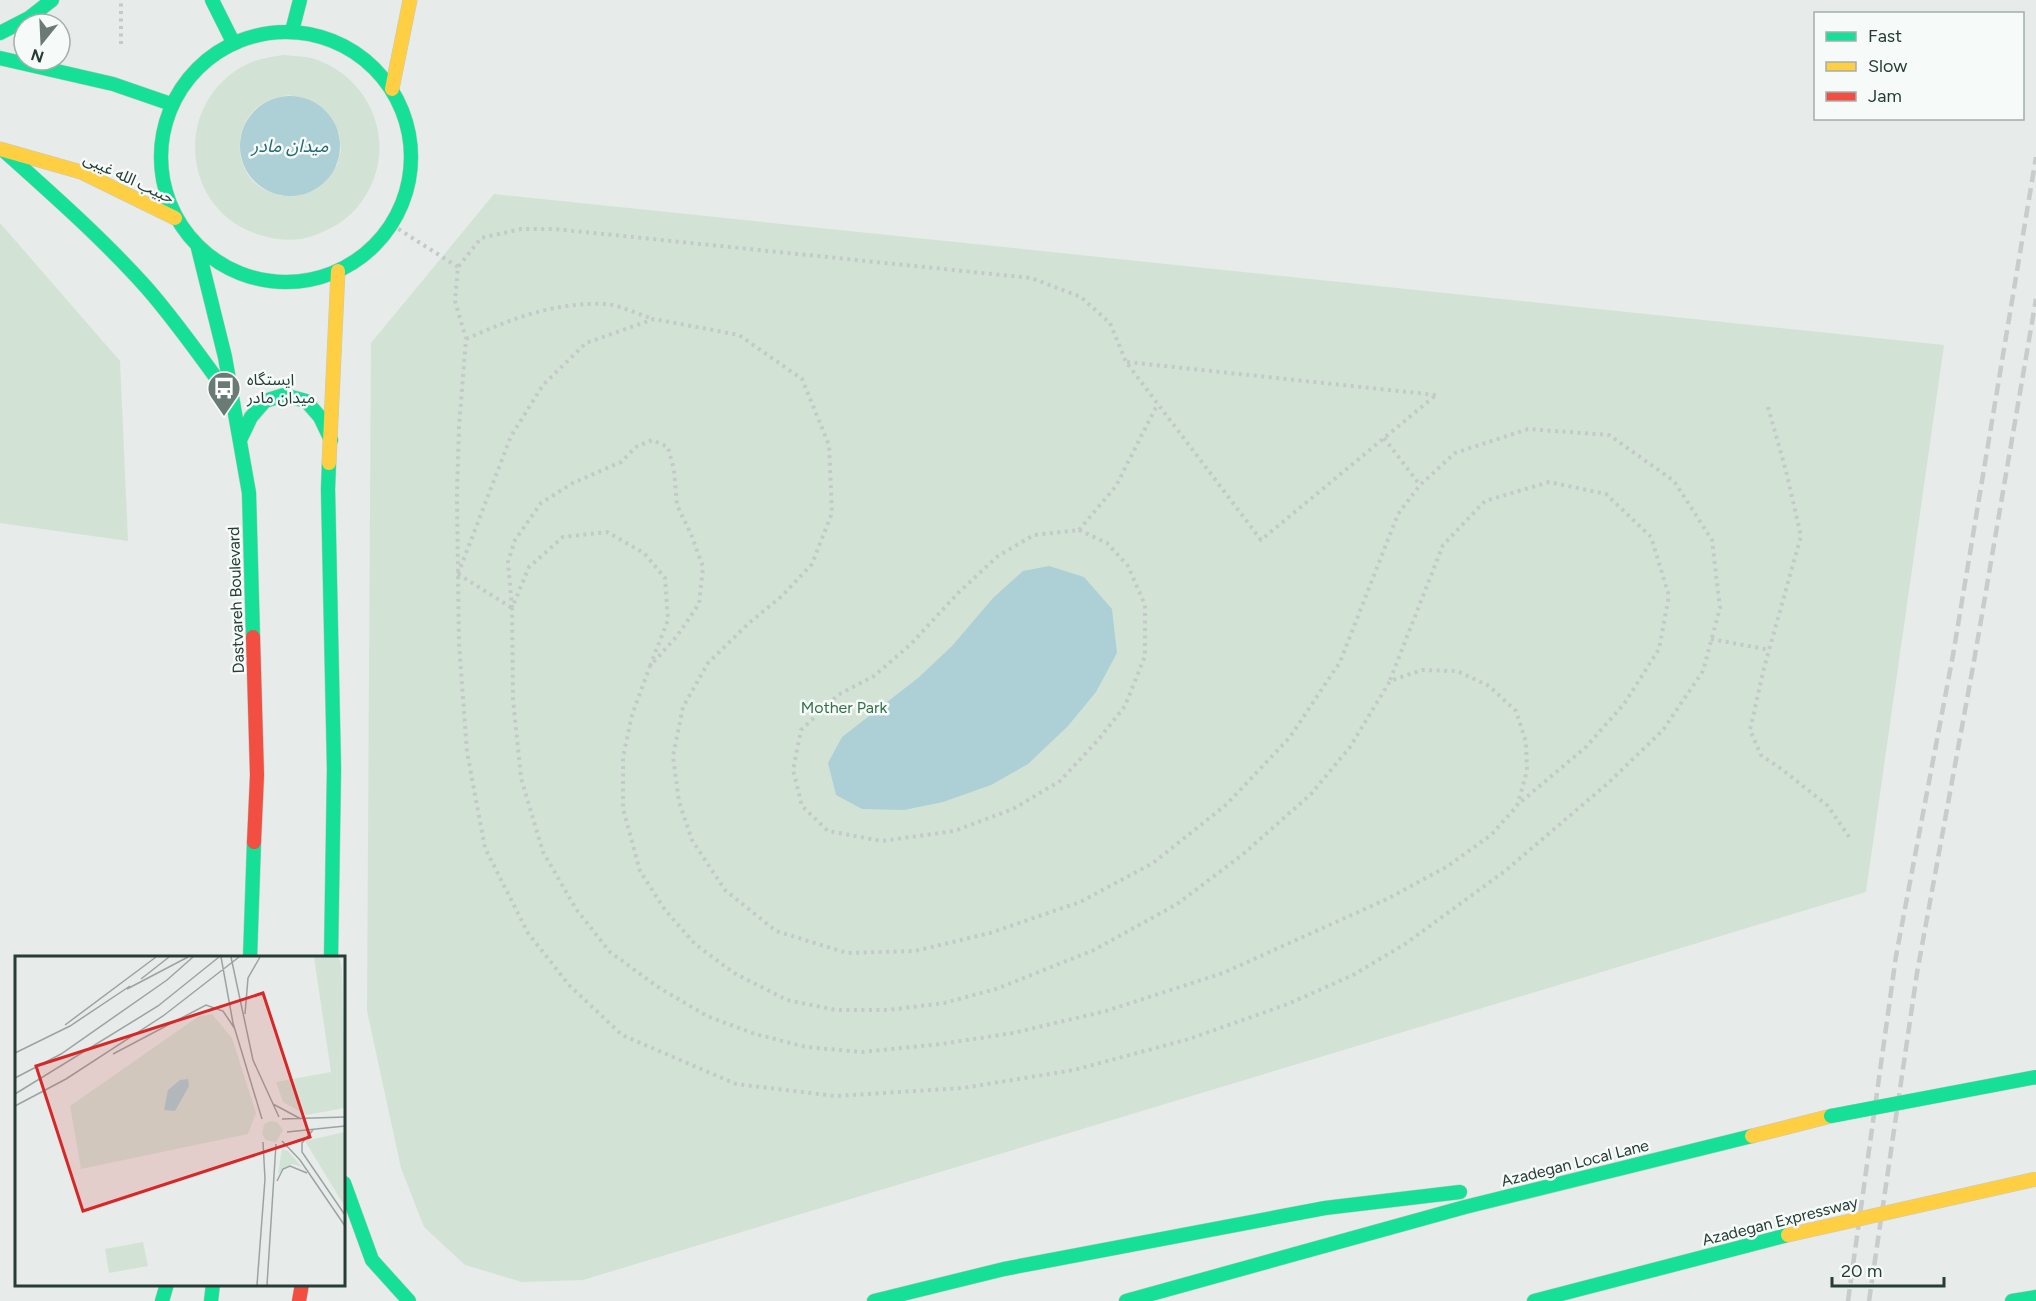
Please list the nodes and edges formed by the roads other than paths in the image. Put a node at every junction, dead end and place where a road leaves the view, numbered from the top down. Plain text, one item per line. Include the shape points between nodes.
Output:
1 (52, 0) edge
2 (212, 0) edge
3 (300, 0) edge
4 (410, 0) edge
5 (292, 31) junction
6 (0, 33) edge
7 (233, 42) junction
8 (0, 58) edge
9 (392, 89) junction
10 (171, 104) junction
11 (2, 150) edge
12 (175, 218) junction
13 (198, 248) junction
14 (338, 271) junction
15 (232, 399) junction
16 (240, 440) junction
17 (331, 440) junction
18 (250, 956) edge
19 (331, 956) edge
20 (2036, 1077) edge
21 (1587, 1177) junction
22 (2036, 1179) edge
23 (345, 1186) edge
24 (166, 1286) edge
25 (213, 1286) edge
26 (302, 1286) edge
27 (2036, 1297) edge
28 (162, 1301) edge
29 (211, 1301) edge
30 (299, 1301) edge
31 (409, 1301) edge
32 (874, 1301) edge
33 (1126, 1301) edge
34 (1534, 1301) edge
35 (2012, 1301) edge

1 - 6 main road
2 - 7 main road
3 - 5 main road
4 - 9 main road
5 - 7 main road
5 - 9 main road via 322,36 349,48 373,66
7 - 10 main road via 207,58
8 - 10 main road via 113,84
9 - 14 main road via 407,122 412,157 407,193 392,225 369,252
10 - 12 main road via 160,142 161,181
11 - 12 main road, حبیب الله غیبی via 81,172
11 - 15 main road via 134,274
12 - 13 main road
13 - 14 main road via 229,270 264,281 302,282
13 - 15 main road, Dastvareh Boulevard
14 - 17 main road
15 - 16 main road, Dastvareh Boulevard
16 - 17 main road via 251,417 265,401 284,395 306,400
16 - 18 main road, Dastvareh Boulevard via 249,493 257,775
17 - 19 main road via 328,489 334,769
20 - 21 main road, Azadegan Local Lane, bridge via 1831,1116
21 - 32 main road via 1325,1208 1004,1269
21 - 33 main road, Azadegan Local Lane
22 - 34 main road, Azadegan Expressway, bridge via 1788,1235
23 - 31 main road via 372,1260
24 - 28 main road
25 - 29 main road
26 - 30 main road
27 - 35 main road

